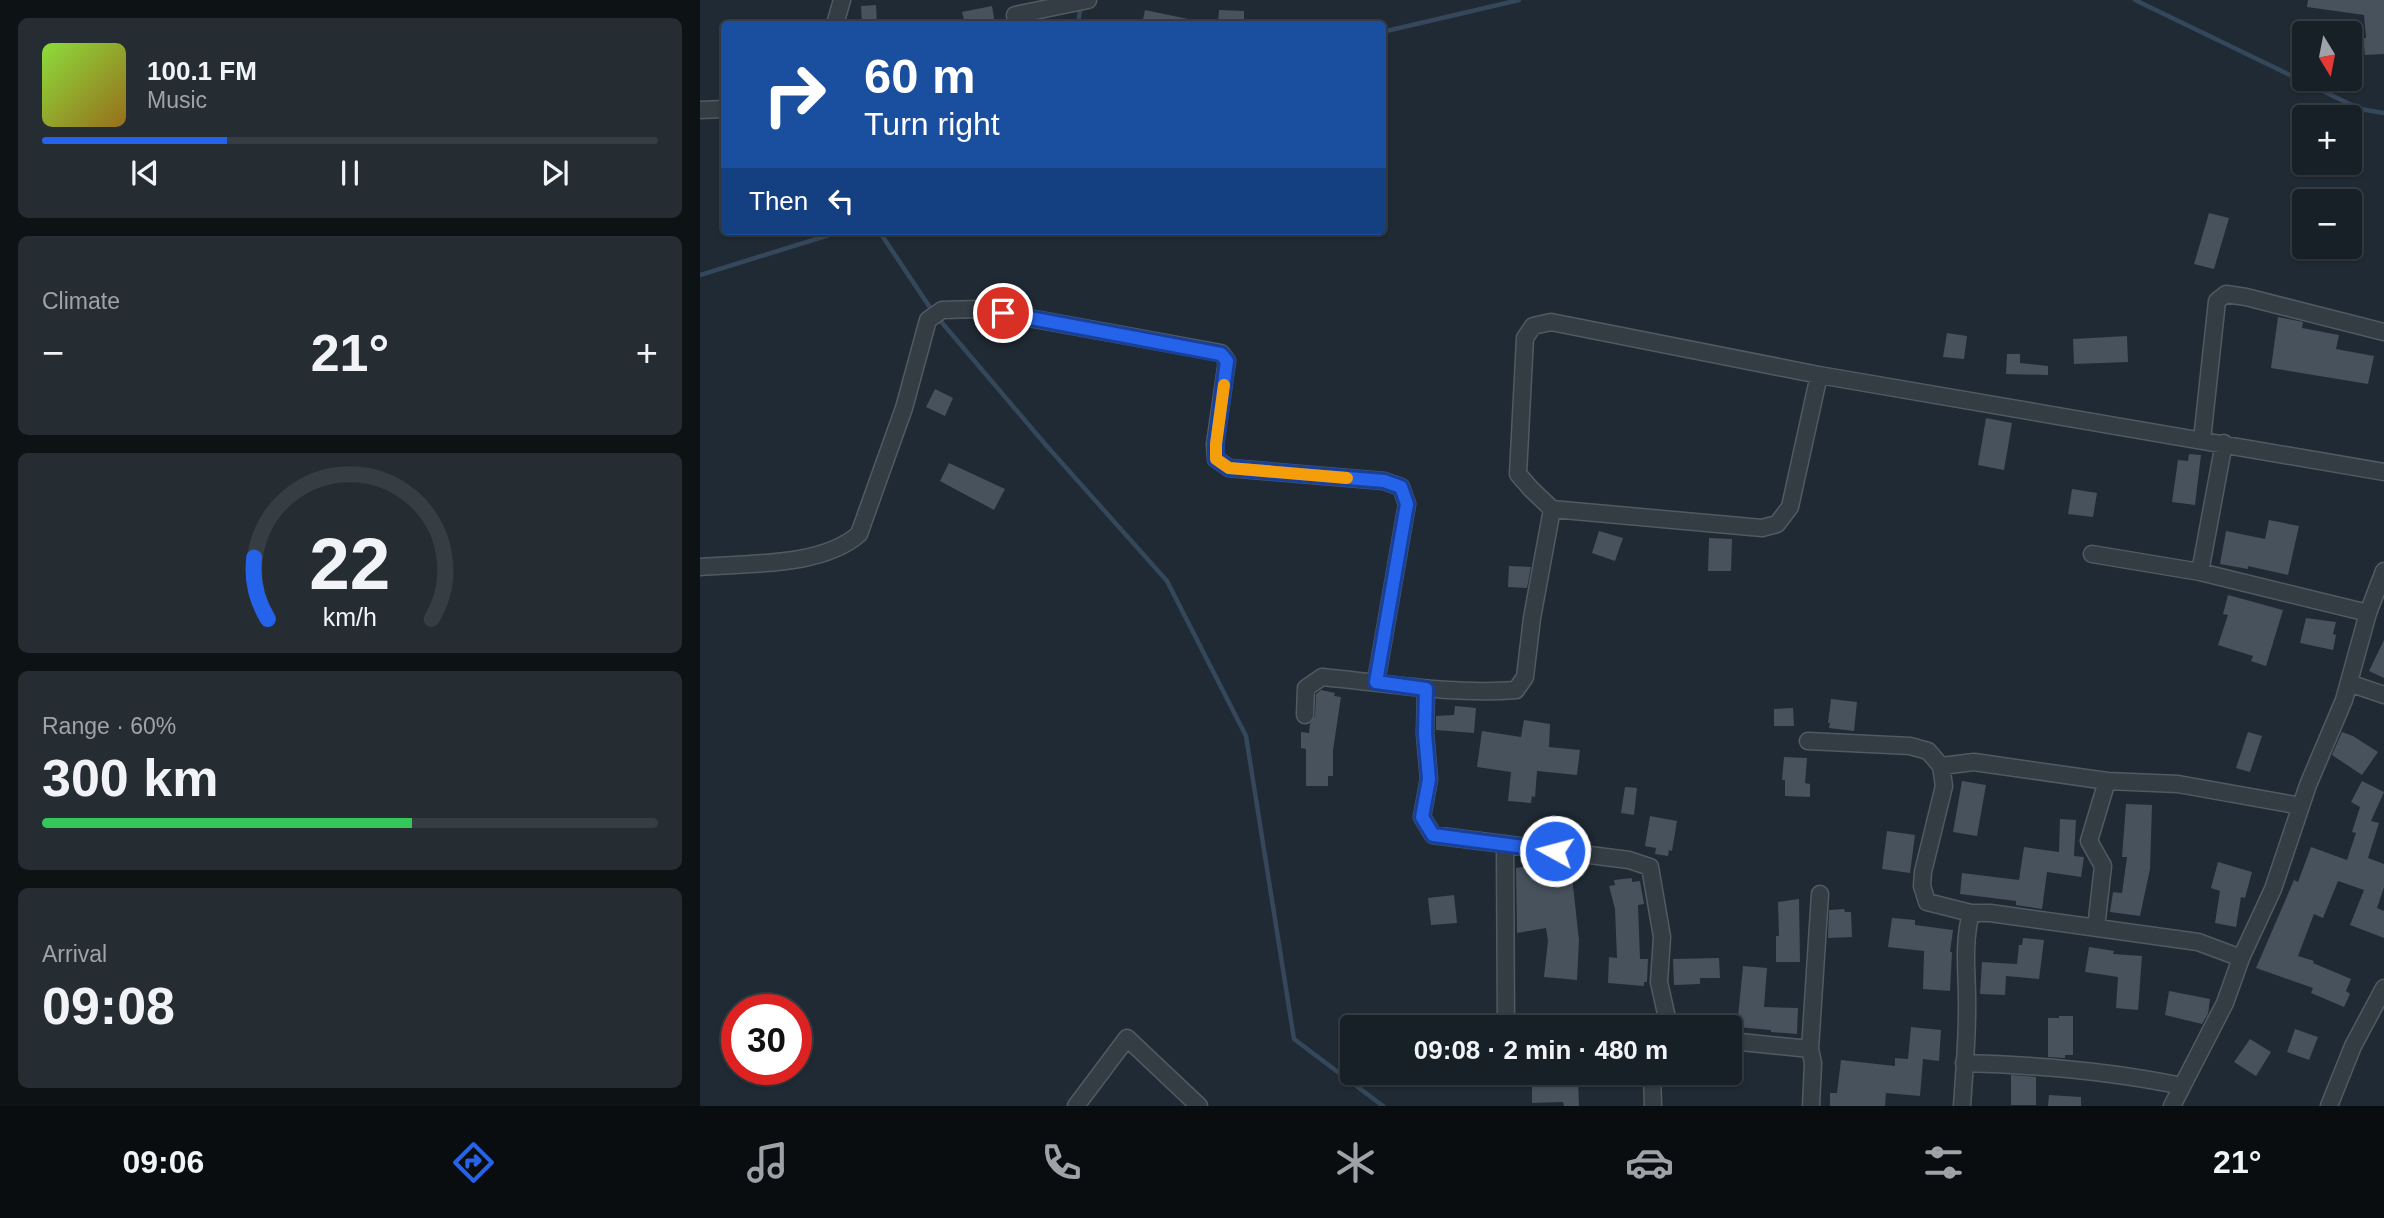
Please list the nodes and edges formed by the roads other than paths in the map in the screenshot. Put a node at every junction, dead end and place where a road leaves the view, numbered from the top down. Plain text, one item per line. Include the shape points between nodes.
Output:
1 (842, 0) edge
2 (1088, 0) edge
3 (1014, 13) edge
4 (836, 21) edge
5 (721, 108) edge
6 (700, 110) edge
7 (2384, 332) edge
8 (1819, 375) junction
9 (2202, 440) junction
10 (2224, 443) junction
11 (2384, 472) edge
12 (1552, 509) junction
13 (2092, 554) dead end
14 (700, 567) edge
15 (2384, 571) edge
16 (2200, 572) junction
17 (2368, 613) junction
18 (1376, 682) junction
19 (2349, 683) junction
20 (1426, 689) junction
21 (2384, 695) edge
22 (1304, 715) dead end
23 (1808, 741) dead end
24 (1941, 766) junction
25 (2108, 781) junction
26 (2301, 806) junction
27 (1505, 844) junction
28 (1820, 894) dead end
29 (1971, 913) junction
30 (2096, 928) junction
31 (2241, 958) junction
32 (2384, 988) edge
33 (1506, 1015) edge
34 (1666, 1015) edge
35 (1742, 1042) edge
36 (1810, 1049) junction
37 (1964, 1063) junction
38 (1652, 1085) edge
39 (2182, 1086) junction
40 (1076, 1106) edge
41 (1199, 1106) edge
42 (1653, 1106) edge
43 (1811, 1106) edge
44 (1962, 1106) edge
45 (2172, 1106) edge
46 (2329, 1106) edge

1 - 4 street
2 - 3 street
5 - 6 street
7 - 9 street via 2226,294 2217,301
8 - 9 street
8 - 12 street via 1790,507 1777,524 1762,528
8 - 12 street via 1551,321 1533,326 1525,338 1518,474
9 - 10 street
10 - 11 street
10 - 16 street
12 - 20 street via 1525,677 1516,690
13 - 16 street
14 - 18 street via 827,552 859,534 904,408 928,320 942,310 980,309 1221,354 1227,361 1216,459 1229,468 1384,481 1401,487 1407,504
15 - 17 street
16 - 17 street
17 - 19 street
18 - 20 street
18 - 22 street via 1322,677 1306,688
19 - 21 street
19 - 26 street
20 - 27 street via 1429,779 1422,817 1433,835
23 - 24 street via 1910,746 1928,751
24 - 25 street via 1974,762
24 - 29 street via 1944,786 1922,886 1927,902
25 - 26 street via 2178,784
25 - 30 street via 2089,841 2103,866
26 - 31 street via 2273,889
27 - 33 street
27 - 34 street via 1629,860 1650,867 1662,937 1659,982
28 - 36 street
29 - 30 street
29 - 37 street via 1965,958
30 - 31 street via 2198,942
31 - 39 street via 2225,1003
32 - 46 street via 2353,1046
35 - 36 street
36 - 43 street via 1814,1063
37 - 39 street via 2073,1068
37 - 44 street
38 - 42 street
39 - 45 street
40 - 41 street via 1127,1038

